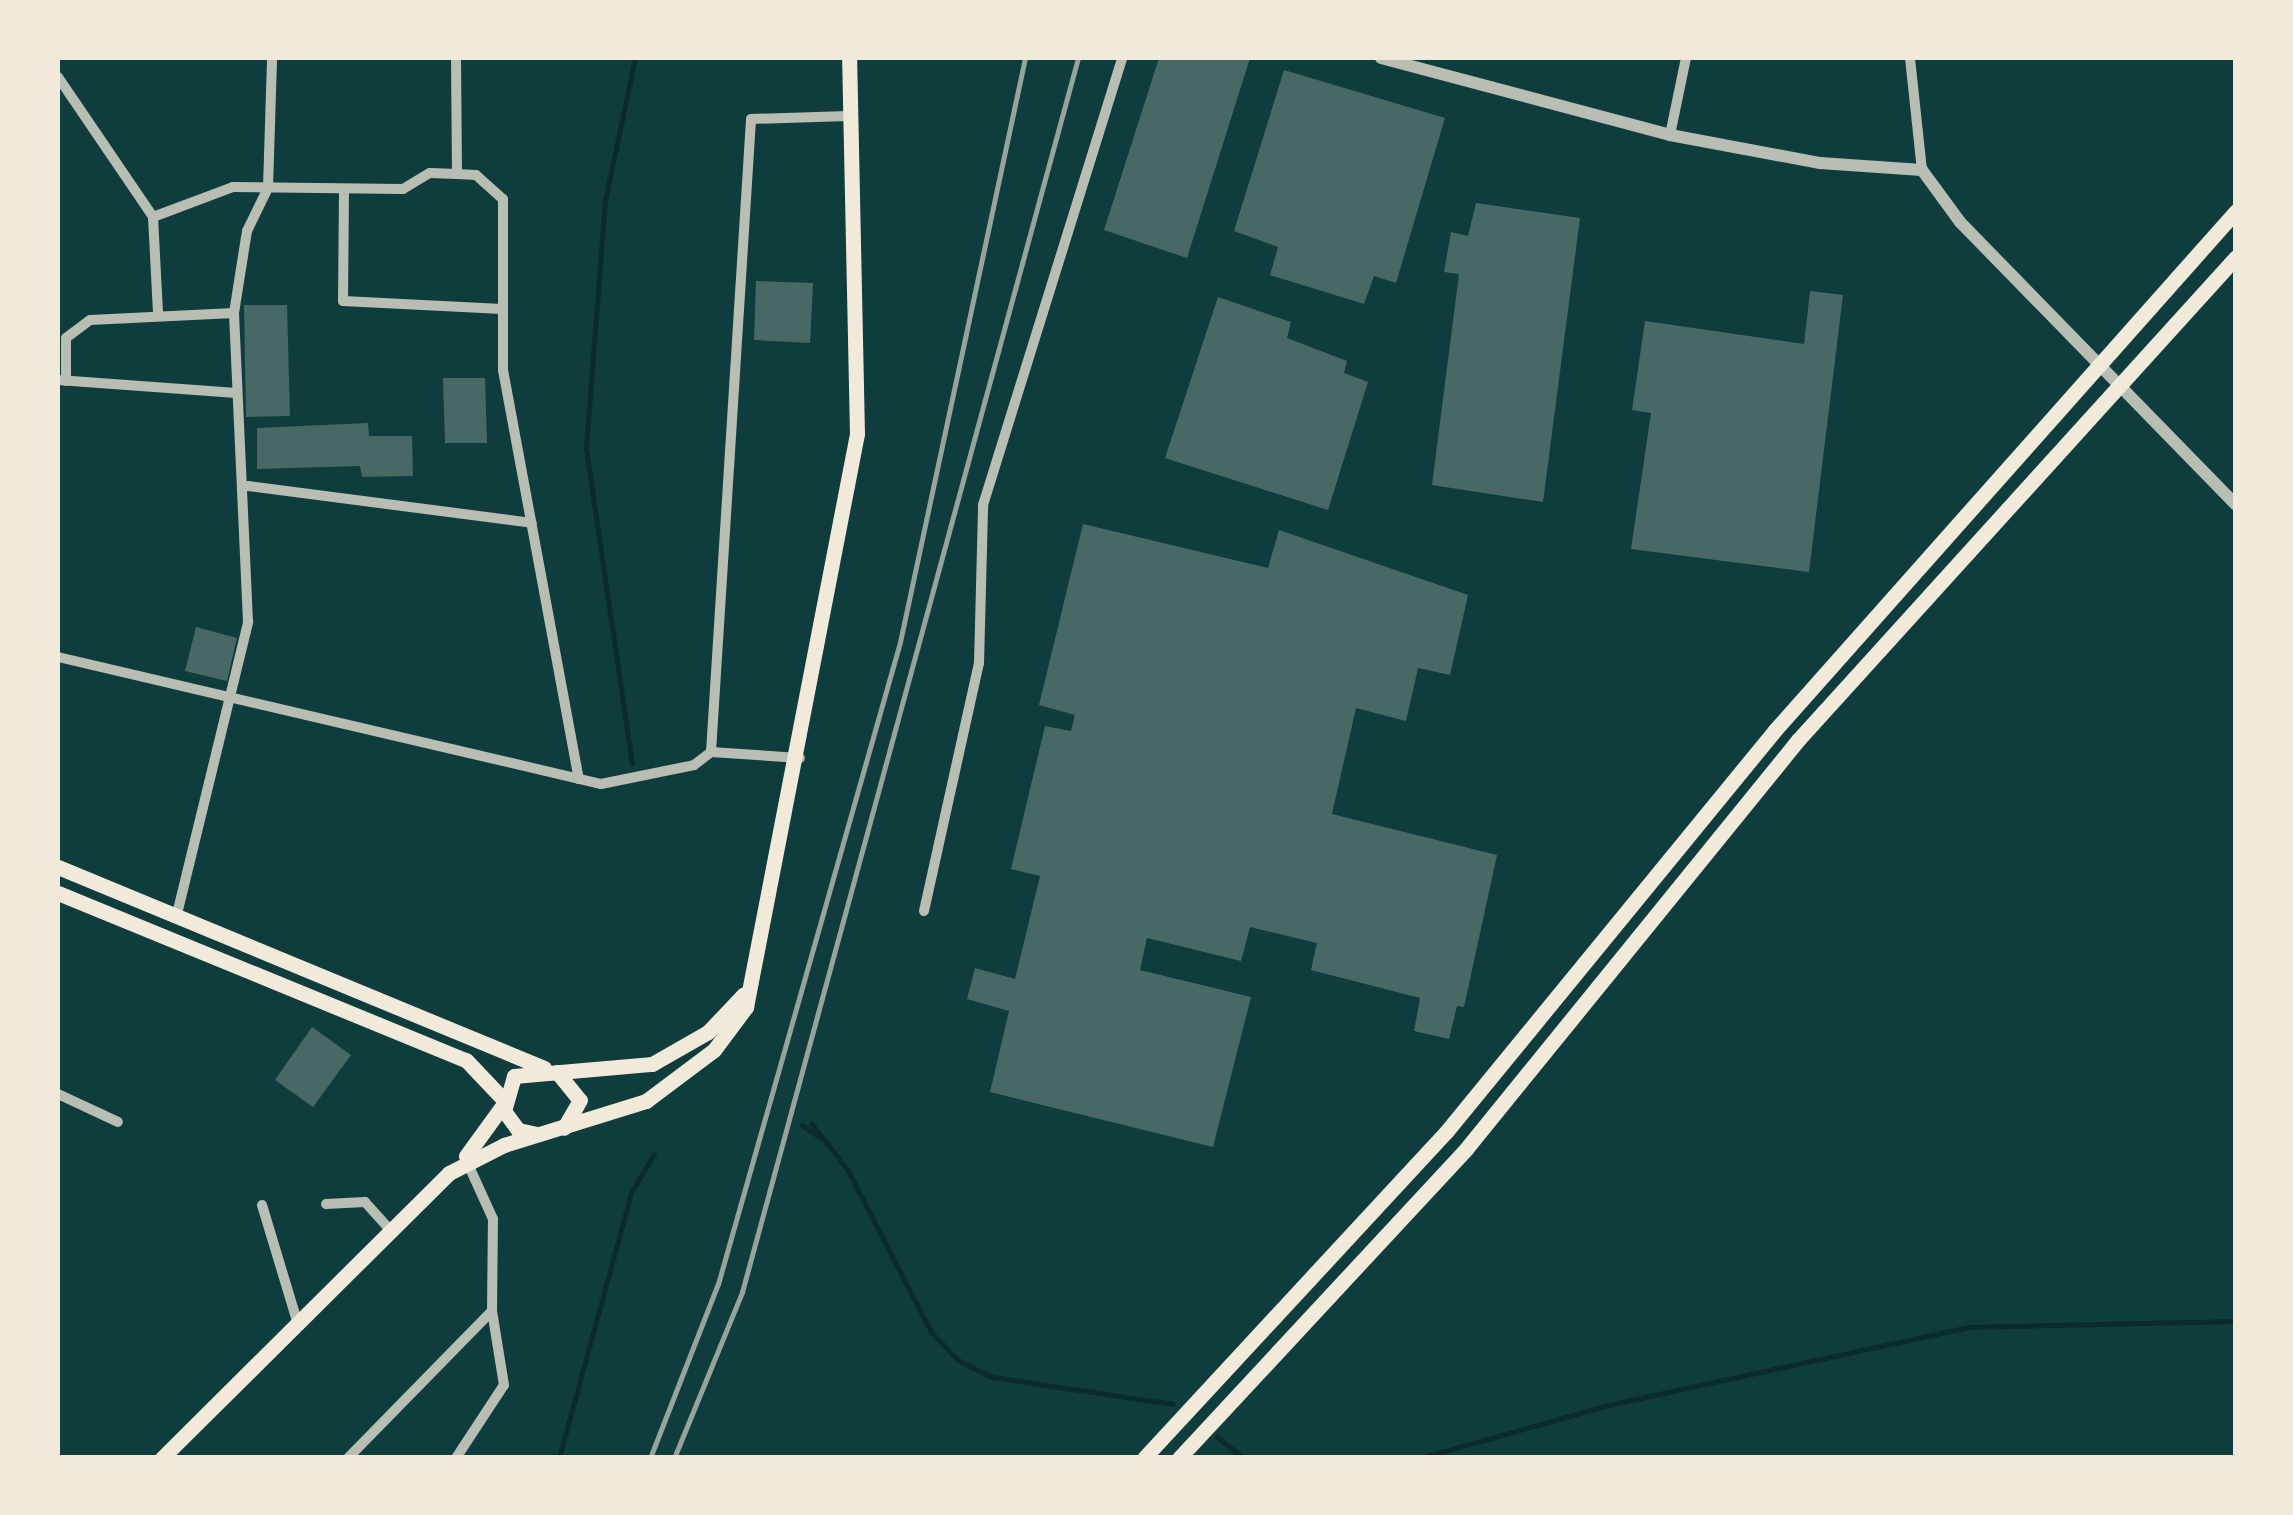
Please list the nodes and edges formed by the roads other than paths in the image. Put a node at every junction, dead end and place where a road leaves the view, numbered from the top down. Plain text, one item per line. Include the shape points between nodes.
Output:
1 (272, 58) edge
2 (456, 58) edge
3 (849, 58) edge
4 (1122, 58) edge
5 (1381, 58) edge
6 (1686, 58) edge
7 (1910, 58) edge
8 (58, 77) edge
9 (848, 116) junction
10 (1670, 135) junction
11 (1922, 170) junction
12 (457, 174) junction
13 (268, 188) junction
14 (344, 190) junction
15 (2236, 211) edge
16 (153, 217) junction
17 (2236, 256) edge
18 (502, 309) junction
19 (234, 313) junction
20 (158, 314) junction
21 (2098, 363) junction
22 (62, 380) edge
23 (2117, 383) junction
24 (237, 393) junction
25 (248, 486) junction
26 (2236, 506) edge
27 (532, 523) junction
28 (58, 657) edge
29 (232, 696) junction
30 (711, 752) junction
31 (801, 758) junction
32 (578, 779) junction
33 (58, 866) edge
34 (58, 893) edge
35 (924, 911) dead end
36 (177, 914) junction
37 (759, 964) junction
38 (550, 1070) junction
39 (58, 1094) edge
40 (502, 1101) junction
41 (118, 1122) dead end
42 (550, 1132) junction
43 (467, 1162) junction
44 (442, 1180) junction
45 (326, 1204) dead end
46 (262, 1205) dead end
47 (390, 1230) junction
48 (492, 1311) junction
49 (298, 1321) junction
50 (162, 1458) edge
51 (348, 1458) edge
52 (456, 1458) edge
53 (1144, 1458) edge
54 (1179, 1458) edge

1 - 13 street
2 - 12 street
3 - 9 main road
4 - 35 street via 983,505 979,664
5 - 10 street
6 - 10 street
7 - 11 street
8 - 16 street
9 - 30 street via 751,119
9 - 31 main road via 856,434
10 - 11 street via 1820,163
11 - 21 street
12 - 14 street via 430,172 403,189
12 - 18 street via 476,176 503,199
13 - 14 street
13 - 16 street via 233,187
13 - 19 street via 247,231
14 - 18 street via 343,301
15 - 21 main road
16 - 20 street
17 - 23 main road
18 - 27 street via 502,370
19 - 20 street
19 - 24 street
20 - 22 street via 90,320 66,338
21 - 23 street
21 - 53 main road via 1707,810 1446,1132
22 - 24 street
23 - 26 street
23 - 54 main road via 1736,812 1466,1149
24 - 25 street
25 - 27 street
25 - 29 street via 248,622
27 - 32 street
28 - 29 street
29 - 32 street
29 - 36 street
30 - 31 street
30 - 32 street via 634,780
31 - 37 main road
33 - 36 main road
34 - 40 main road via 466,1060
36 - 38 main road
37 - 38 main road via 732,1010 682,1050 619,1073
37 - 42 main road via 741,1016 694,1068 625,1112
38 - 40 main road via 518,1073
38 - 42 main road via 580,1107 573,1123
39 - 41 street
40 - 42 main road via 518,1130
40 - 44 main road via 494,1126
42 - 43 main road
43 - 44 main road
43 - 48 street via 492,1218
44 - 47 main road
45 - 47 street via 365,1202
46 - 49 street
47 - 49 main road
48 - 51 street
48 - 52 street via 504,1385
49 - 50 main road

